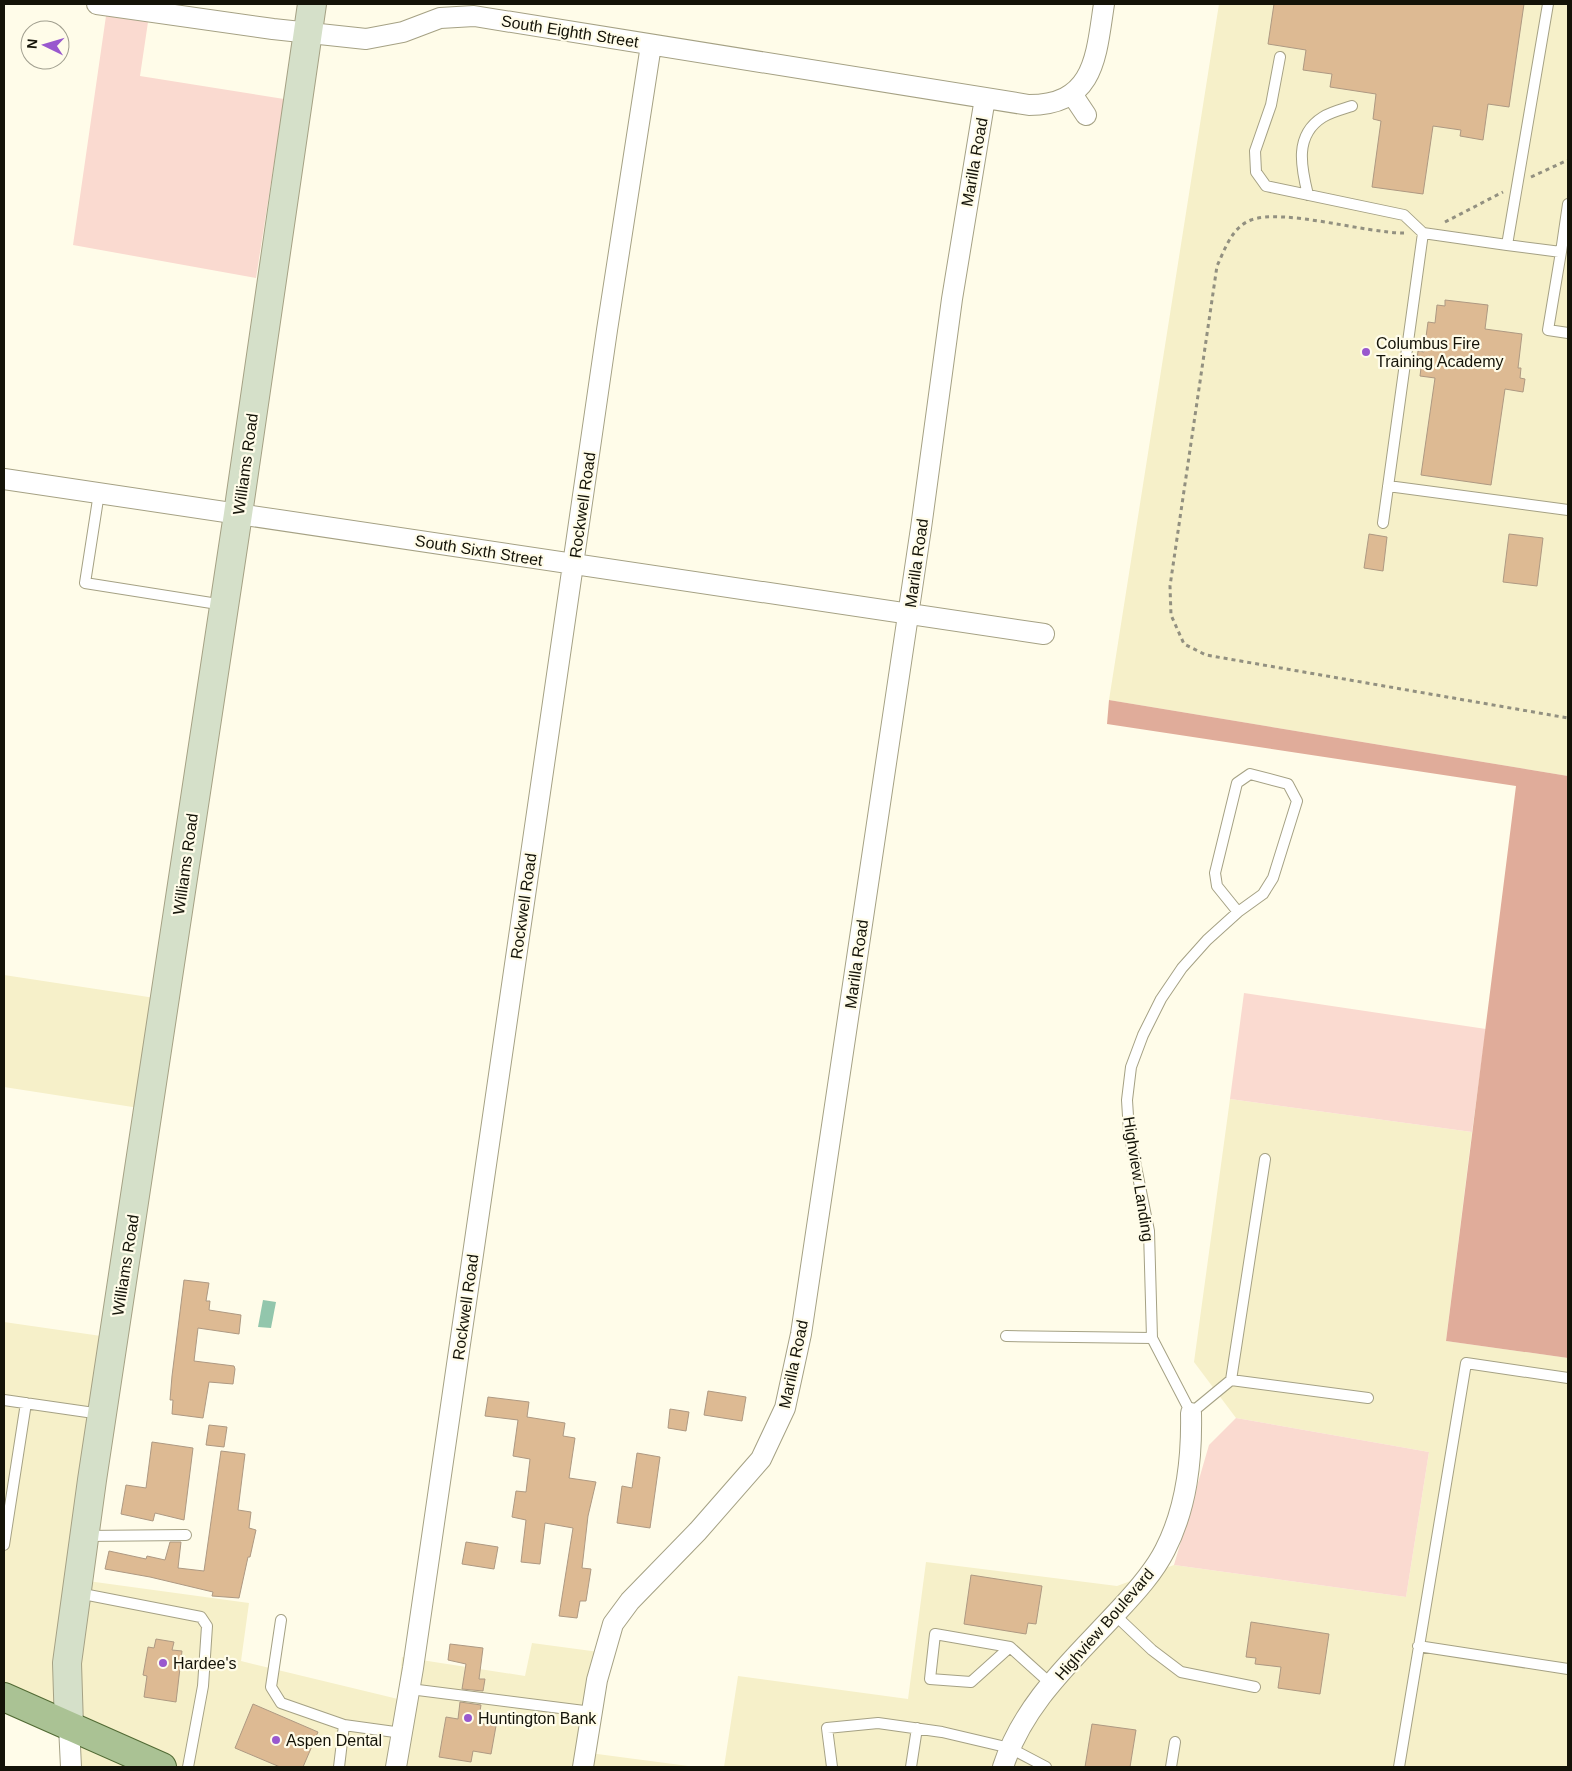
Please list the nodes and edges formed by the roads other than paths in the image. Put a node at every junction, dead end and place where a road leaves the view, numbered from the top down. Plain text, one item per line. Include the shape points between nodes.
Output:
1 (97, 4) edge
2 (312, 4) edge
3 (1104, 4) edge
4 (1548, 4) edge
5 (308, 33) junction
6 (651, 45) junction
7 (1280, 57) dead end
8 (1072, 94) junction
9 (985, 98) junction
10 (1352, 106) dead end
11 (1086, 115) dead end
12 (1308, 195) junction
13 (1568, 204) edge
14 (1423, 233) junction
15 (1507, 245) junction
16 (1561, 252) junction
17 (1568, 333) edge
18 (4, 479) edge
19 (1388, 486) junction
20 (99, 493) junction
21 (1568, 510) edge
22 (238, 514) junction
23 (1383, 524) dead end
24 (574, 564) junction
25 (224, 605) junction
26 (909, 614) junction
27 (1044, 634) dead end
28 (1238, 912) junction
29 (1265, 1159) dead end
30 (1006, 1336) dead end
31 (1152, 1338) junction
32 (1568, 1378) edge
33 (1231, 1380) junction
34 (1368, 1398) dead end
35 (4, 1400) edge
36 (26, 1403) junction
37 (1191, 1413) junction
38 (102, 1414) junction
39 (186, 1535) dead end
40 (84, 1536) junction
41 (4, 1545) edge
42 (77, 1592) junction
43 (1115, 1614) junction
44 (281, 1620) dead end
45 (1418, 1646) junction
46 (1010, 1647) junction
47 (1568, 1669) edge
48 (1051, 1684) junction
49 (1255, 1687) dead end
50 (410, 1689) junction
51 (4, 1697) edge
52 (592, 1712) junction
53 (344, 1725) junction
54 (69, 1726) junction
55 (917, 1728) junction
56 (402, 1733) junction
57 (1174, 1742) dead end
58 (1010, 1748) junction
59 (71, 1767) edge
60 (162, 1767) edge
61 (188, 1767) edge
62 (339, 1767) edge
63 (396, 1767) edge
64 (583, 1767) edge
65 (832, 1767) edge
66 (911, 1767) edge
67 (1003, 1767) edge
68 (1046, 1767) edge
69 (1171, 1767) edge
70 (1399, 1767) edge

1 - 5 street, South Eighth Street
2 - 5 main road, Williams Road
3 - 8 street via 1092,69 1082,86
4 - 15 lane
5 - 6 street, South Eighth Street via 383,38 440,18 474,16
5 - 22 main road, Williams Road
6 - 9 street, South Eighth Street
6 - 24 street, Rockwell Road
7 - 12 lane via 1271,105 1255,152 1256,172 1266,186
8 - 9 street, South Eighth Street via 1046,105
8 - 11 street
9 - 26 street, Marilla Road via 952,299
10 - 12 lane via 1322,117 1304,137 1301,168
12 - 14 lane via 1404,216
13 - 16 lane
14 - 15 lane
14 - 19 lane
15 - 16 lane
16 - 17 lane via 1548,330
18 - 20 street, South Sixth Street
19 - 21 lane
19 - 23 lane
20 - 22 street, South Sixth Street
20 - 25 lane via 85,584
22 - 24 street, South Sixth Street
22 - 25 main road, Williams Road
24 - 26 street, South Sixth Street
24 - 50 street, Rockwell Road
25 - 38 main road, Williams Road
26 - 27 street, South Sixth Street
26 - 52 street, Marilla Road via 801,1334 787,1401 768,1447 744,1480 613,1624 597,1680
28 - 28 lane, Highview Landing via 1262,894 1273,878 1296,801 1288,784 1250,774 1237,783 1215,873 1216,886
28 - 31 lane, Highview Landing via 1182,968 1158,1006 1131,1067 1127,1100 1129,1132 1149,1231
29 - 33 lane
30 - 31 lane
31 - 37 lane, Highview Landing
32 - 45 lane via 1466,1363
33 - 34 lane
33 - 37 lane
35 - 36 lane
36 - 38 lane
36 - 41 lane
37 - 43 street, Highview Boulevard via 1189,1476 1166,1550
38 - 40 main road, Williams Road
39 - 40 lane
40 - 42 main road, Williams Road
42 - 54 main road, Williams Road via 68,1663
42 - 61 lane via 202,1617 207,1626 203,1686
43 - 48 street, Highview Boulevard
43 - 49 lane via 1152,1650 1181,1672
44 - 53 lane via 271,1688 281,1703
45 - 47 lane
45 - 70 lane
46 - 46 lane via 935,1634 930,1679 971,1682
46 - 48 lane
48 - 58 street, Highview Boulevard via 1026,1715
50 - 52 lane
50 - 56 street, Rockwell Road
51 - 54 main road
52 - 64 street, Marilla Road
53 - 56 lane
53 - 62 lane
54 - 59 street
54 - 60 main road
55 - 58 lane
55 - 65 lane via 878,1723 827,1728
55 - 66 lane
56 - 63 street, Rockwell Road
57 - 69 lane
58 - 67 street, Highview Boulevard
58 - 68 lane

